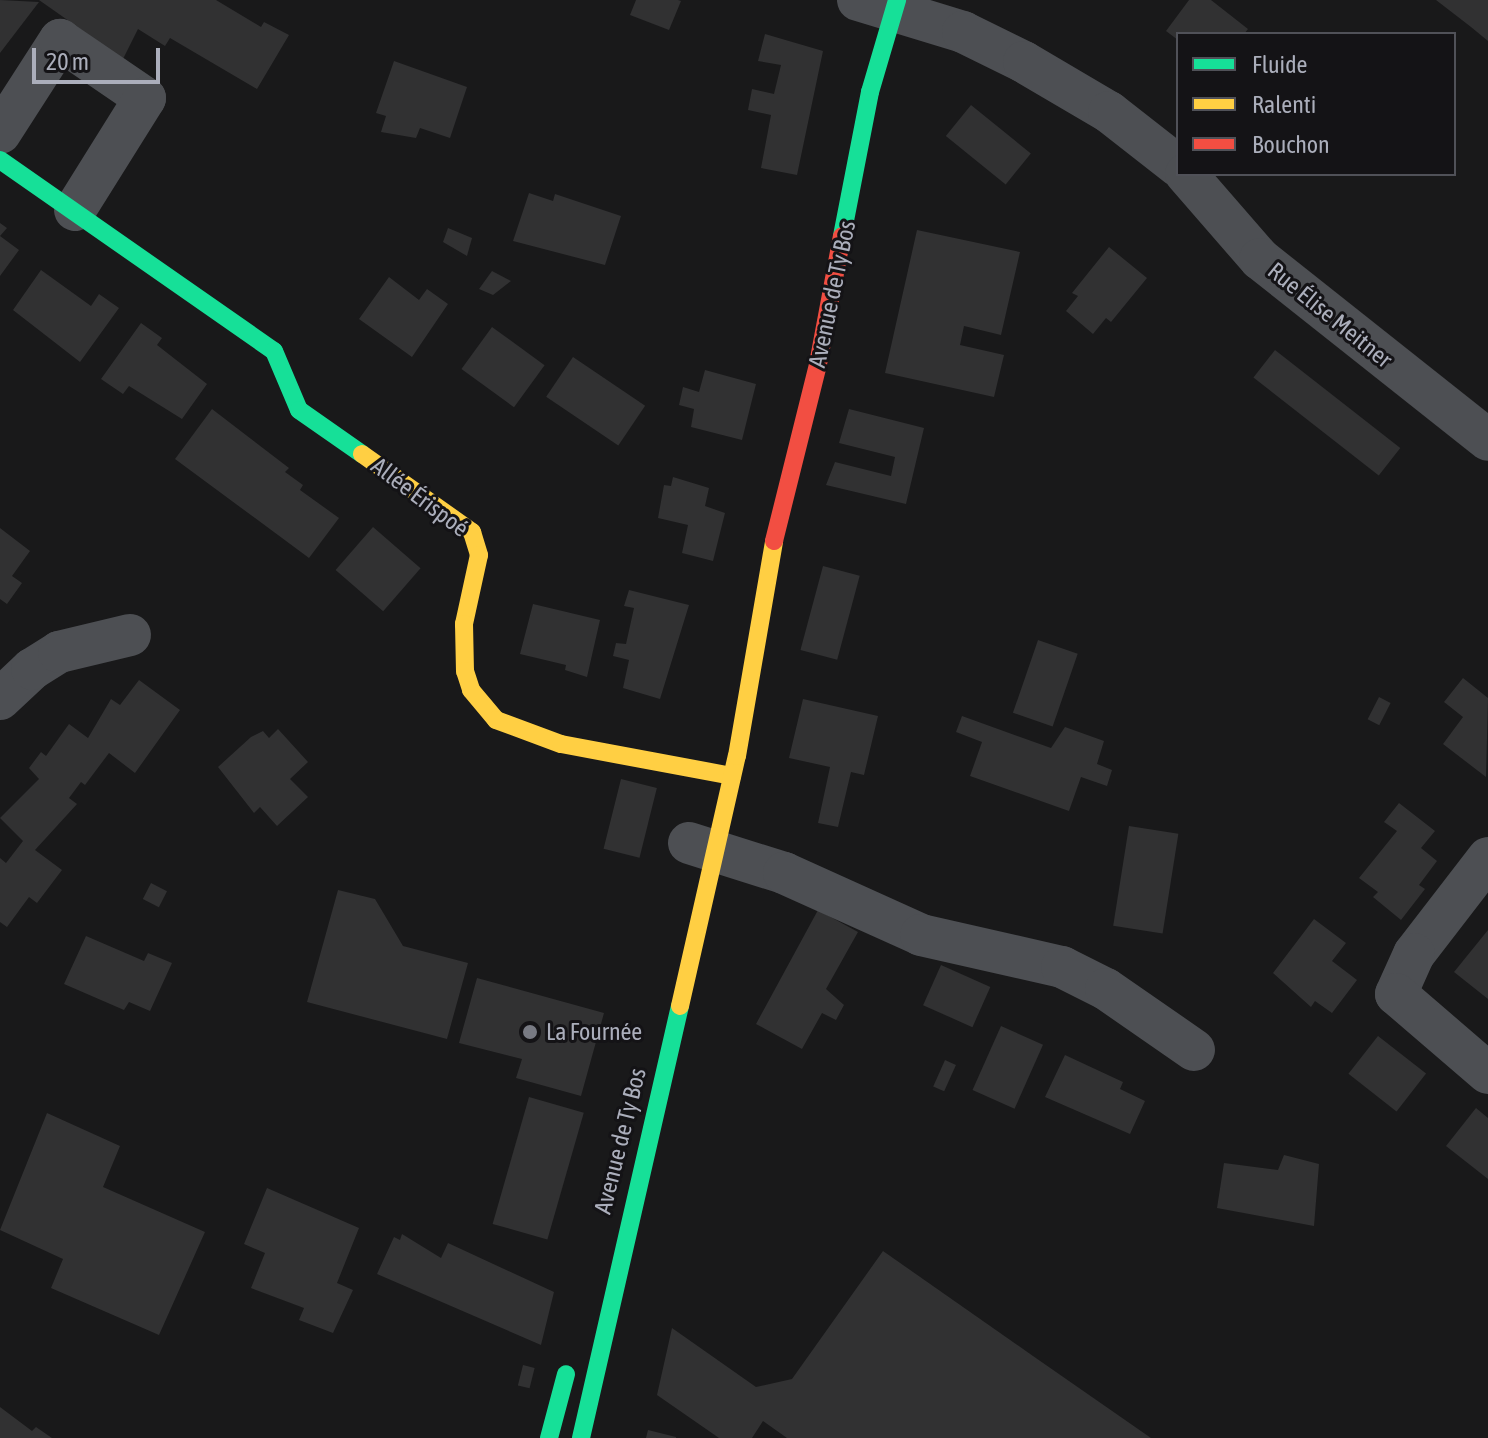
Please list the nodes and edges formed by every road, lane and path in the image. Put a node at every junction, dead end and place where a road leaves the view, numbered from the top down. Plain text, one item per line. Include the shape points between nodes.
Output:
1 (883, 4) edge
2 (0, 133) edge
3 (0, 160) edge
4 (1176, 164) edge
5 (1188, 176) edge
6 (75, 210) junction
7 (1488, 440) edge
8 (762, 588) junction
9 (130, 635) dead end
10 (0, 699) edge
11 (724, 706) dead end
12 (715, 745) dead end
13 (709, 771) junction
14 (732, 776) junction
15 (703, 796) dead end
16 (697, 842) junction
17 (1488, 858) edge
18 (1194, 1050) dead end
19 (1488, 1073) edge
20 (570, 1359) dead end
21 (549, 1438) edge
22 (581, 1438) edge

1 - 4 street via 963,32 1024,62 1109,112
1 - 8 main road, Avenue de Ty Bos via 818,364
2 - 6 street via 60,40 145,98
3 - 6 main road, Allée Érispoé
5 - 7 street, Rue Élise Meitner via 1260,259
6 - 13 main road, Allée Érispoé via 274,351 299,410 472,532 479,555 464,624 465,671 471,690 496,720 561,744
8 - 11 main road, Avenue de Ty Bos
8 - 14 main road, Avenue de Ty Bos
9 - 10 street via 59,652
12 - 13 main road
13 - 14 main road, Allée Érispoé
13 - 15 main road
14 - 16 main road, Avenue de Ty Bos
16 - 18 street via 784,873 921,935 1072,971
16 - 22 main road, Avenue de Ty Bos
17 - 19 street via 1414,954 1396,994
20 - 21 main road

